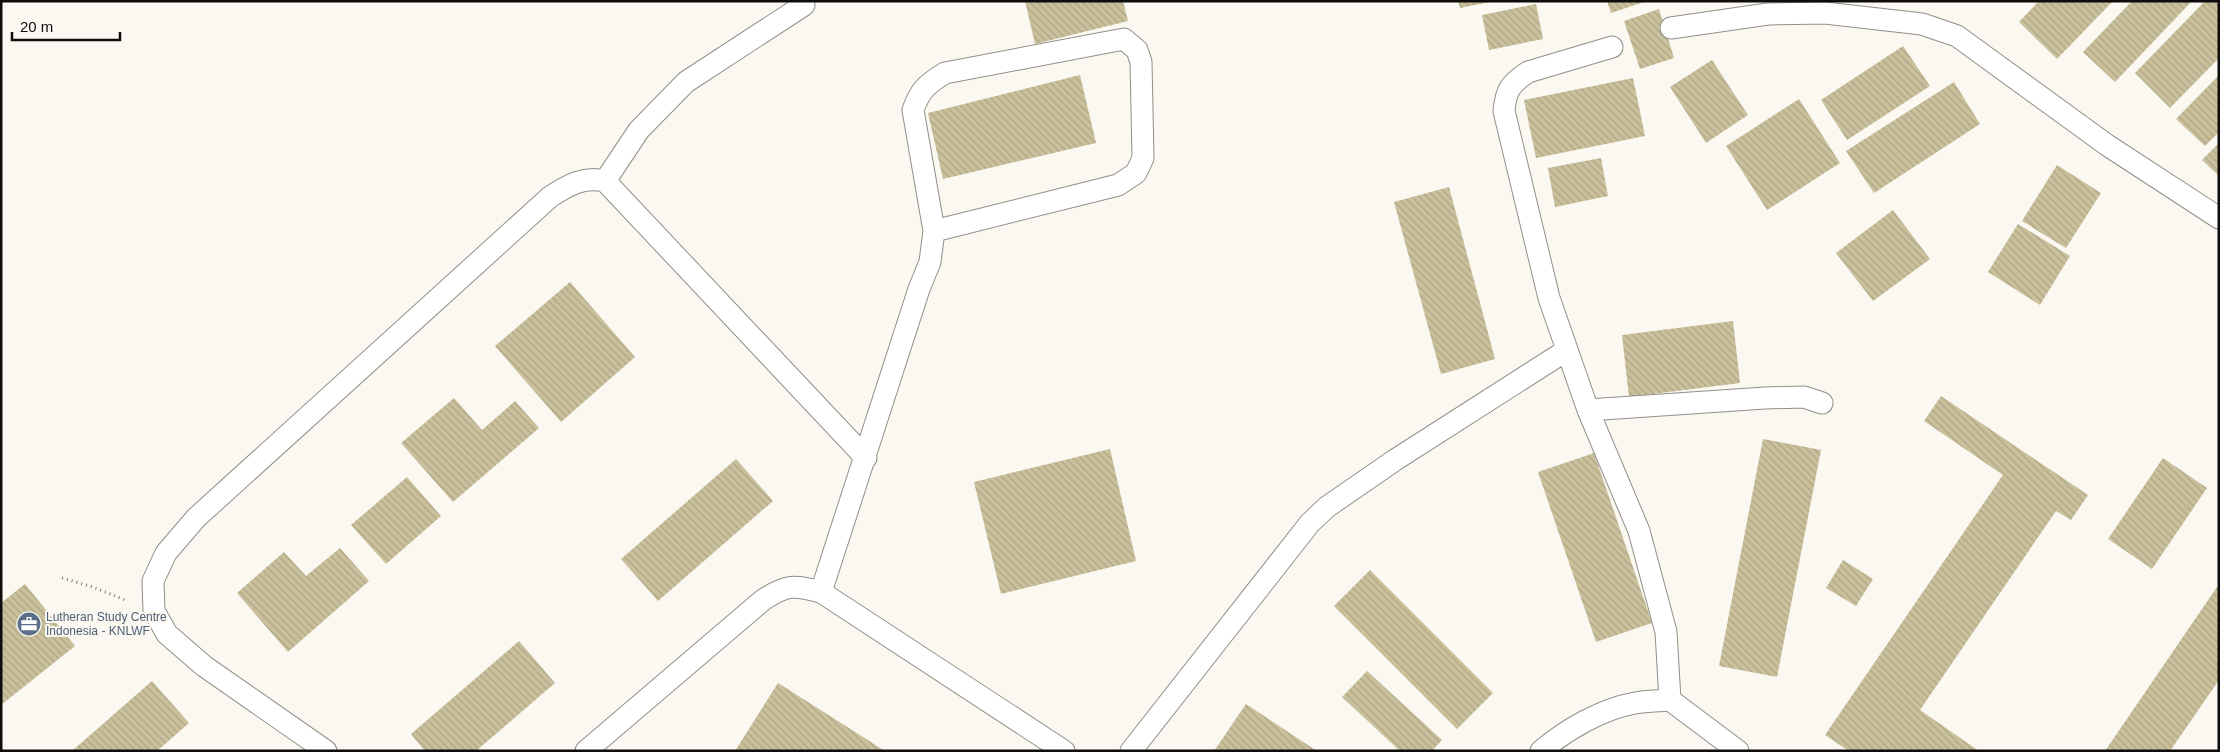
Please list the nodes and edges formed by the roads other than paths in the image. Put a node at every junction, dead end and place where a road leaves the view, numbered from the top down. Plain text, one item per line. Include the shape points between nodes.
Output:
1 (804, 5) dead end
2 (1671, 28) dead end
3 (1612, 47) dead end
4 (606, 182) junction
5 (2219, 218) edge
6 (934, 231) junction
7 (1567, 350) junction
8 (1822, 403) dead end
9 (1588, 410) junction
10 (866, 458) junction
11 (821, 592) junction
12 (1670, 700) junction
13 (326, 751) edge
14 (586, 751) edge
15 (1064, 751) edge
16 (1132, 751) edge
17 (1541, 751) edge
18 (1738, 751) edge

1 - 4 lane via 686,82 639,130
2 - 5 lane via 1768,14 1825,13 1922,24 1957,36 2107,144
3 - 7 lane via 1528,72 1506,93 1504,111 1549,298
4 - 10 lane
4 - 13 lane via 592,178 579,181 550,197 196,518 166,553 153,580 154,611 167,634 204,666
6 - 6 lane via 1118,184 1136,173 1142,158 1142,62 1137,50 1124,39 945,73 927,84 913,110
6 - 10 lane via 930,262
7 - 9 lane
7 - 16 lane via 1327,507 1310,523
8 - 9 lane via 1804,397 1765,398
9 - 12 lane via 1639,531 1666,632
10 - 11 lane
11 - 14 lane via 799,586 780,588
11 - 15 lane
12 - 17 lane via 1634,703 1605,712 1570,730
12 - 18 lane

